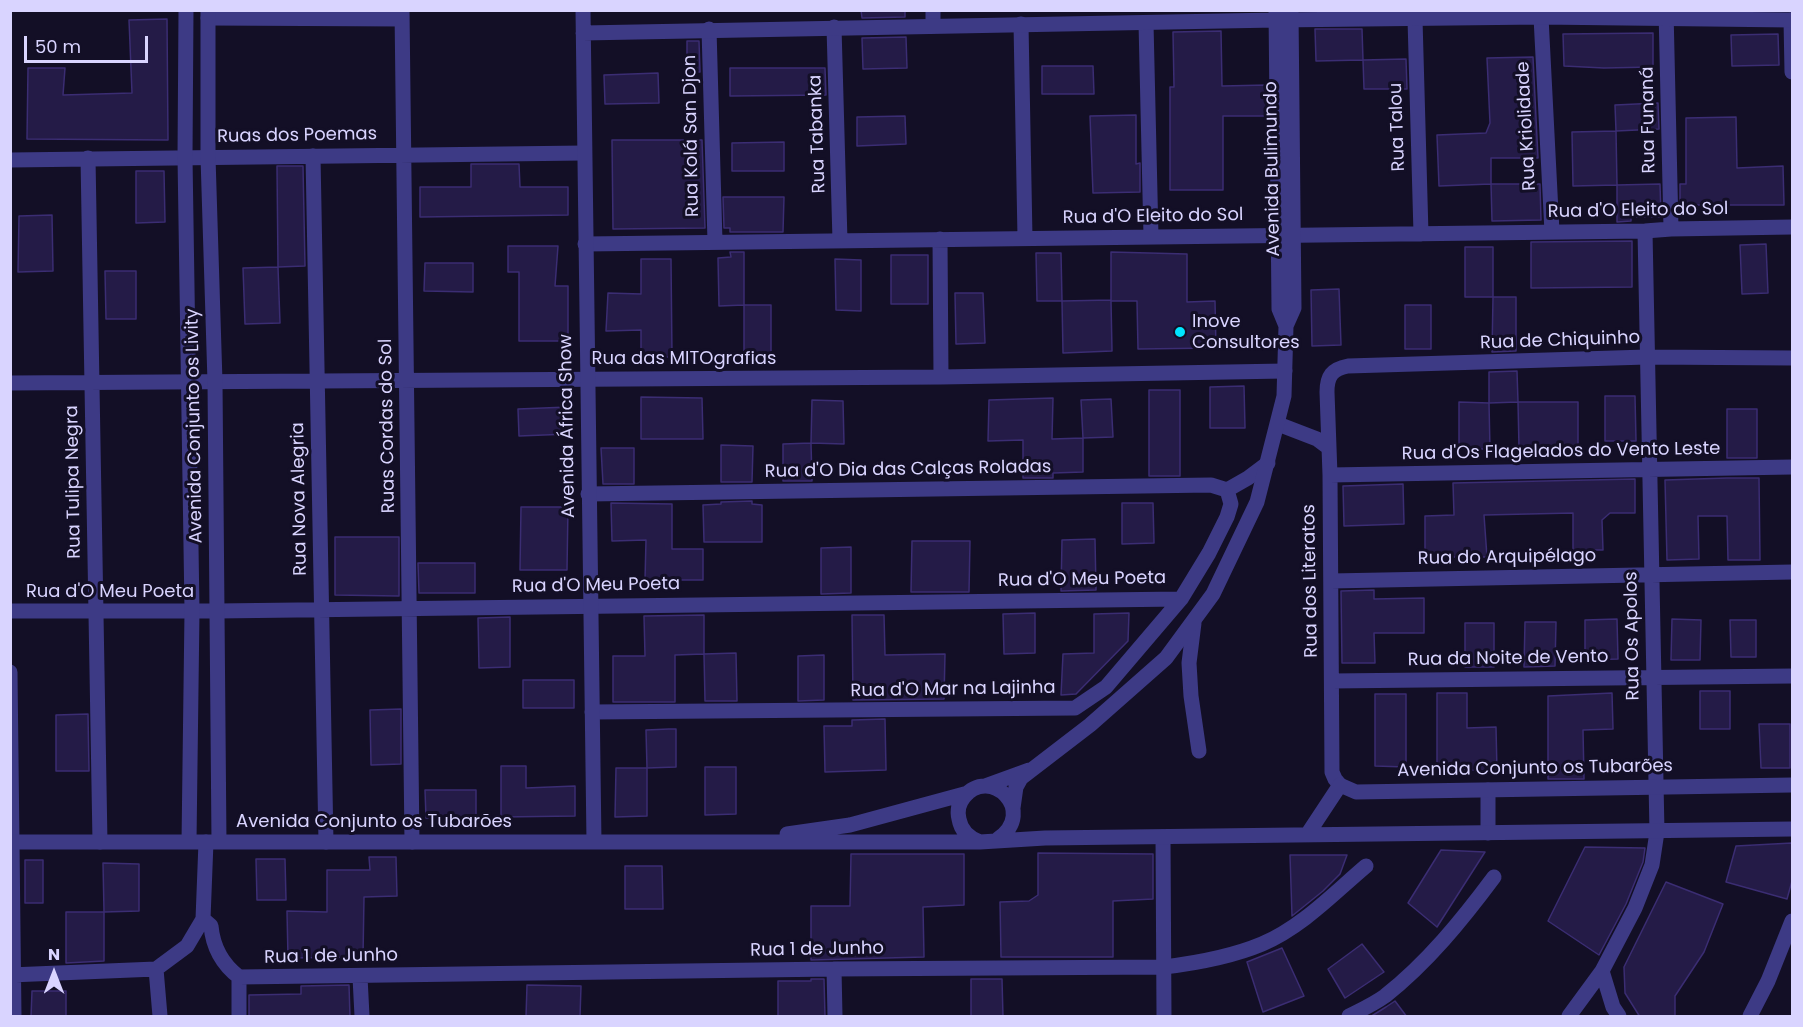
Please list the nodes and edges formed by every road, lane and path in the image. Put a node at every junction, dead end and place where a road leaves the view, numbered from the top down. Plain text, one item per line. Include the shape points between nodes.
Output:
1 (186, 10) edge
2 (583, 10) edge
3 (933, 10) edge
4 (208, 14) edge
5 (402, 14) edge
6 (1283, 15) edge
7 (1666, 15) edge
8 (1541, 17) junction
9 (1415, 19) junction
10 (1792, 20) edge
11 (1146, 23) junction
12 (1021, 24) junction
13 (933, 26) junction
14 (834, 27) junction
15 (709, 29) junction
16 (583, 33) junction
17 (1792, 72) edge
18 (584, 153) junction
19 (404, 155) junction
20 (313, 156) junction
21 (185, 157) junction
22 (208, 157) junction
23 (88, 158) junction
24 (10, 160) edge
25 (1792, 227) edge
26 (1671, 229) junction
27 (1645, 231) junction
28 (1552, 232) junction
29 (1421, 234) junction
30 (1286, 235) junction
31 (1151, 237) junction
32 (1025, 238) junction
33 (940, 239) junction
34 (840, 241) junction
35 (715, 242) junction
36 (585, 244) junction
37 (1647, 357) junction
38 (1792, 358) edge
39 (1285, 371) junction
40 (1330, 374) joint
41 (941, 377) junction
42 (587, 379) junction
43 (407, 380) junction
44 (317, 381) junction
45 (92, 382) junction
46 (188, 382) junction
47 (215, 382) junction
48 (10, 383) edge
49 (1278, 424) junction
50 (1329, 448) junction
51 (1268, 463) junction
52 (1792, 467) edge
53 (1649, 471) junction
54 (1329, 475) junction
55 (1227, 490) junction
56 (588, 494) junction
57 (1792, 572) edge
58 (1651, 575) junction
59 (1331, 581) junction
60 (1181, 599) junction
61 (590, 606) junction
62 (409, 608) junction
63 (321, 609) junction
64 (10, 611) edge
65 (96, 611) junction
66 (192, 611) junction
67 (218, 611) junction
68 (1194, 623) junction
69 (10, 672) edge
70 (1792, 676) edge
71 (1654, 677) junction
72 (1332, 681) junction
73 (592, 712) junction
74 (1199, 751) dead end
75 (1029, 770) junction
76 (1340, 785) junction
77 (1792, 785) edge
78 (985, 786) junction
79 (1656, 787) junction
80 (1488, 790) junction
81 (968, 793) junction
82 (1013, 812) junction
83 (1792, 829) edge
84 (1657, 832) junction
85 (1488, 833) junction
86 (1307, 835) junction
87 (1163, 837) junction
88 (1045, 838) junction
89 (998, 839) junction
90 (12, 842) edge
91 (100, 842) junction
92 (189, 842) junction
93 (213, 842) junction
94 (326, 842) junction
95 (412, 842) junction
96 (594, 842) junction
97 (737, 842) junction
98 (980, 842) junction
99 (1366, 866) dead end
100 (1494, 877) dead end
101 (203, 919) junction
102 (1792, 921) edge
103 (1164, 968) junction
104 (156, 969) junction
105 (834, 969) junction
106 (1602, 970) junction
107 (13, 975) edge
108 (239, 977) junction
109 (360, 977) junction
110 (14, 1017) edge
111 (160, 1017) edge
112 (239, 1017) edge
113 (362, 1017) edge
114 (835, 1017) edge
115 (1164, 1017) edge
116 (1349, 1017) edge
117 (1569, 1017) edge
118 (1619, 1017) edge
119 (1750, 1017) edge

1 - 21 street, Avenida Conjunto os Livity
2 - 16 street, Avenida África Show
3 - 13 street
4 - 5 street
4 - 22 street, Avenida Conjunto os Livity
5 - 19 street, Ruas Cordas do Sol
6 - 9 street
6 - 11 street
6 - 30 street, Avenida Bulimundo
7 - 8 street
7 - 10 street
7 - 26 street, Rua Funaná
8 - 9 street
8 - 28 street, Rua Kriolidade
9 - 29 street, Rua Talou
10 - 17 street
11 - 12 street
11 - 31 street
12 - 13 street
12 - 32 street
13 - 14 street
14 - 15 street
14 - 34 street, Rua Tabanka
15 - 16 street
15 - 35 street, Rua Kolá San Djon
16 - 18 street, Avenida África Show
18 - 19 street, Ruas dos Poemas
18 - 36 street, Avenida África Show
19 - 20 street, Ruas dos Poemas
19 - 43 street, Ruas Cordas do Sol
20 - 22 street, Ruas dos Poemas
20 - 44 street, Rua Nova Alegria
21 - 22 street, Ruas dos Poemas
21 - 23 street, Ruas dos Poemas
21 - 46 street, Avenida Conjunto os Livity
22 - 47 street, Avenida Conjunto os Livity
23 - 24 street, Ruas dos Poemas
23 - 45 street, Rua Tulipa Negra
25 - 26 street, Rua d'O Eleito do Sol
26 - 27 street, Rua d'O Eleito do Sol
27 - 28 street, Rua d'O Eleito do Sol
27 - 37 street, Rua Os Apolos
28 - 29 street, Rua d'O Eleito do Sol
29 - 30 street, Rua d'O Eleito do Sol
30 - 31 street, Rua d'O Eleito do Sol
30 - 39 street, Avenida Bulimundo via 1280,309 1287,326
31 - 32 street, Rua d'O Eleito do Sol
32 - 33 street, Rua d'O Eleito do Sol
33 - 34 street, Rua d'O Eleito do Sol
33 - 41 street
34 - 35 street, Rua d'O Eleito do Sol
35 - 36 street, Rua d'O Eleito do Sol
36 - 42 street, Avenida África Show
37 - 38 street, Rua de Chiquinho
37 - 40 street, Rua de Chiquinho via 1348,366
37 - 53 street, Rua Os Apolos
39 - 41 street, Rua das MITOgrafias
39 - 49 street, Avenida Bulimundo
40 - 50 street, Rua dos Literatos
41 - 42 street, Rua das MITOgrafias
42 - 43 street, Rua das MITOgrafias
42 - 56 street, Avenida África Show
43 - 44 street, Rua das MITOgrafias
43 - 62 street, Ruas Cordas do Sol
44 - 47 street, Rua das MITOgrafias
44 - 63 street, Rua Nova Alegria
45 - 46 street, Rua das MITOgrafias
45 - 48 street, Rua das MITOgrafias
45 - 65 street, Rua Tulipa Negra
46 - 47 street, Rua das MITOgrafias
46 - 66 street, Avenida Conjunto os Livity
47 - 67 street, Avenida Conjunto os Livity
49 - 50 street via 1317,439
49 - 51 street, Avenida Bulimundo
50 - 54 street, Rua dos Literatos
51 - 55 street
51 - 68 street, Avenida Bulimundo via 1257,502 1236,548
52 - 53 street, Rua d'Os Flagelados do Vento Leste
53 - 54 street, Rua d'Os Flagelados do Vento Leste
53 - 58 street, Rua Os Apolos
54 - 59 street, Rua dos Literatos
55 - 56 street, Rua d'O Dia das Calças Roladas via 1211,485
55 - 60 street, Rua d'O Mar na Lajinha via 1231,504 1227,517
56 - 61 street, Avenida África Show
57 - 58 street, Rua do Arquipélago
58 - 59 street, Rua do Arquipélago
58 - 71 street, Rua Os Apolos
59 - 72 street, Rua dos Literatos
60 - 61 street, Rua d'O Meu Poeta
60 - 73 street, Rua d'O Mar na Lajinha via 1106,687 1075,708
61 - 62 street, Rua d'O Meu Poeta
61 - 73 street, Avenida África Show
62 - 63 street, Rua d'O Meu Poeta
62 - 95 street, Ruas Cordas do Sol
63 - 67 street, Rua d'O Meu Poeta
63 - 94 street, Rua Nova Alegria
64 - 65 street, Rua d'O Meu Poeta
65 - 66 street, Rua d'O Meu Poeta
65 - 91 street, Rua Tulipa Negra
66 - 67 street, Rua d'O Meu Poeta
66 - 92 street, Avenida Conjunto os Livity
67 - 93 street, Avenida Conjunto os Livity
68 - 74 street via 1190,674
68 - 75 street, Avenida Bulimundo via 1166,658 1090,725
69 - 90 street
70 - 71 street, Rua da Noite de Vento
71 - 72 street, Rua da Noite de Vento
71 - 79 street, Rua Os Apolos
72 - 76 street, Rua dos Literatos via 1332,772
73 - 96 street, Avenida África Show
75 - 78 street
75 - 82 street via 1016,787
76 - 80 street, Avenida Conjunto os Tubarões via 1356,792
76 - 86 street
77 - 79 street, Avenida Conjunto os Tubarões
78 - 81 street
78 - 82 street via 1003,792
79 - 80 street, Avenida Conjunto os Tubarões
79 - 84 street, Rua Os Apolos
80 - 85 street
81 - 97 street via 850,825
81 - 98 street via 958,808 960,825
82 - 88 street via 1027,830
82 - 89 street via 1011,826
83 - 84 street
84 - 85 street
84 - 106 street, Rua Os Apolos via 1644,887
85 - 86 street
86 - 87 street
87 - 88 street
87 - 103 street
88 - 89 street
89 - 98 street
90 - 91 street, Avenida Conjunto os Tubarões
90 - 107 street
91 - 92 street, Avenida Conjunto os Tubarões
92 - 93 street, Avenida Conjunto os Tubarões
93 - 94 street, Avenida Conjunto os Tubarões
93 - 101 street, Avenida Conjunto os Livity
94 - 95 street, Avenida Conjunto os Tubarões
95 - 96 street, Avenida Conjunto os Tubarões
96 - 97 street, Avenida Conjunto os Tubarões
97 - 98 street
99 - 103 street, Rua 1 de Junho via 1304,919 1263,943 1207,962
100 - 116 street via 1467,914 1428,956 1384,997
101 - 104 street via 187,946
101 - 108 street via 211,926 219,955
102 - 119 street
103 - 105 street, Rua 1 de Junho
103 - 115 street
104 - 107 street
104 - 111 street
105 - 109 street, Rua 1 de Junho
105 - 114 street
106 - 117 street, Rua Os Apolos
106 - 118 street
107 - 110 street
108 - 109 street, Rua 1 de Junho
108 - 112 street
109 - 113 street

